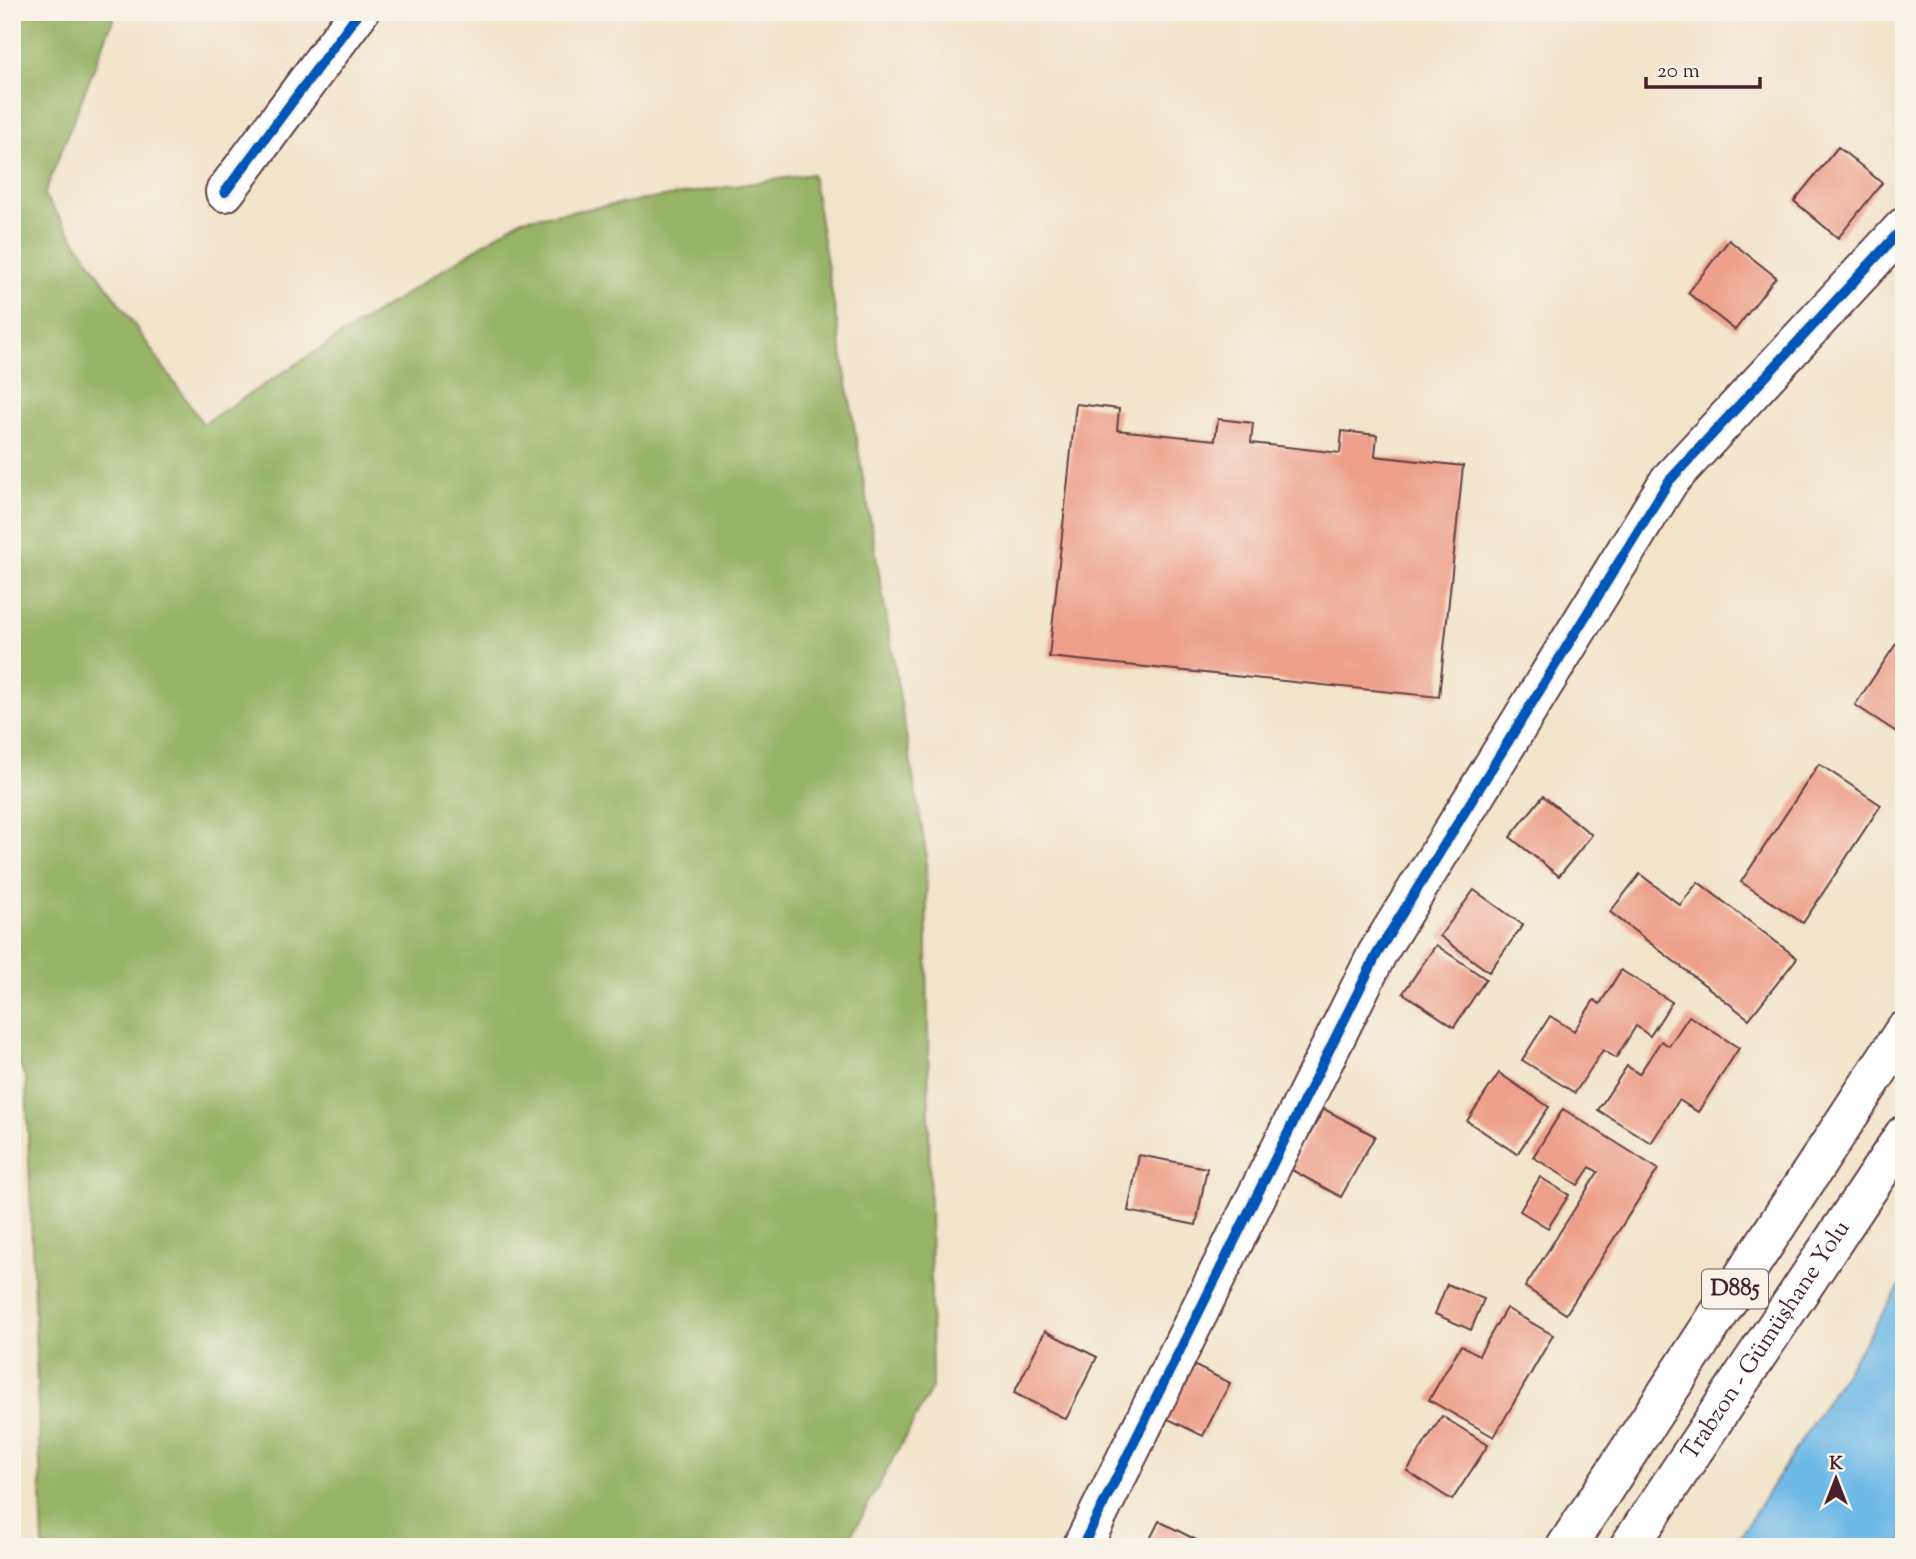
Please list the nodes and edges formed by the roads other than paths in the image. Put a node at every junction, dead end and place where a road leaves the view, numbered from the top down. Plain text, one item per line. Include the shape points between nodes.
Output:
1 (359, 12) edge
2 (225, 192) dead end
3 (1904, 227) edge
4 (1904, 1031) edge
5 (1904, 1135) edge
6 (1082, 1547) edge
7 (1566, 1547) edge
8 (1629, 1547) edge

1 - 2 main road
3 - 6 main road via 1669,481 1377,954
4 - 7 main road, D885
5 - 8 main road, Trabzon - Gümüşhane Yolu / D885

